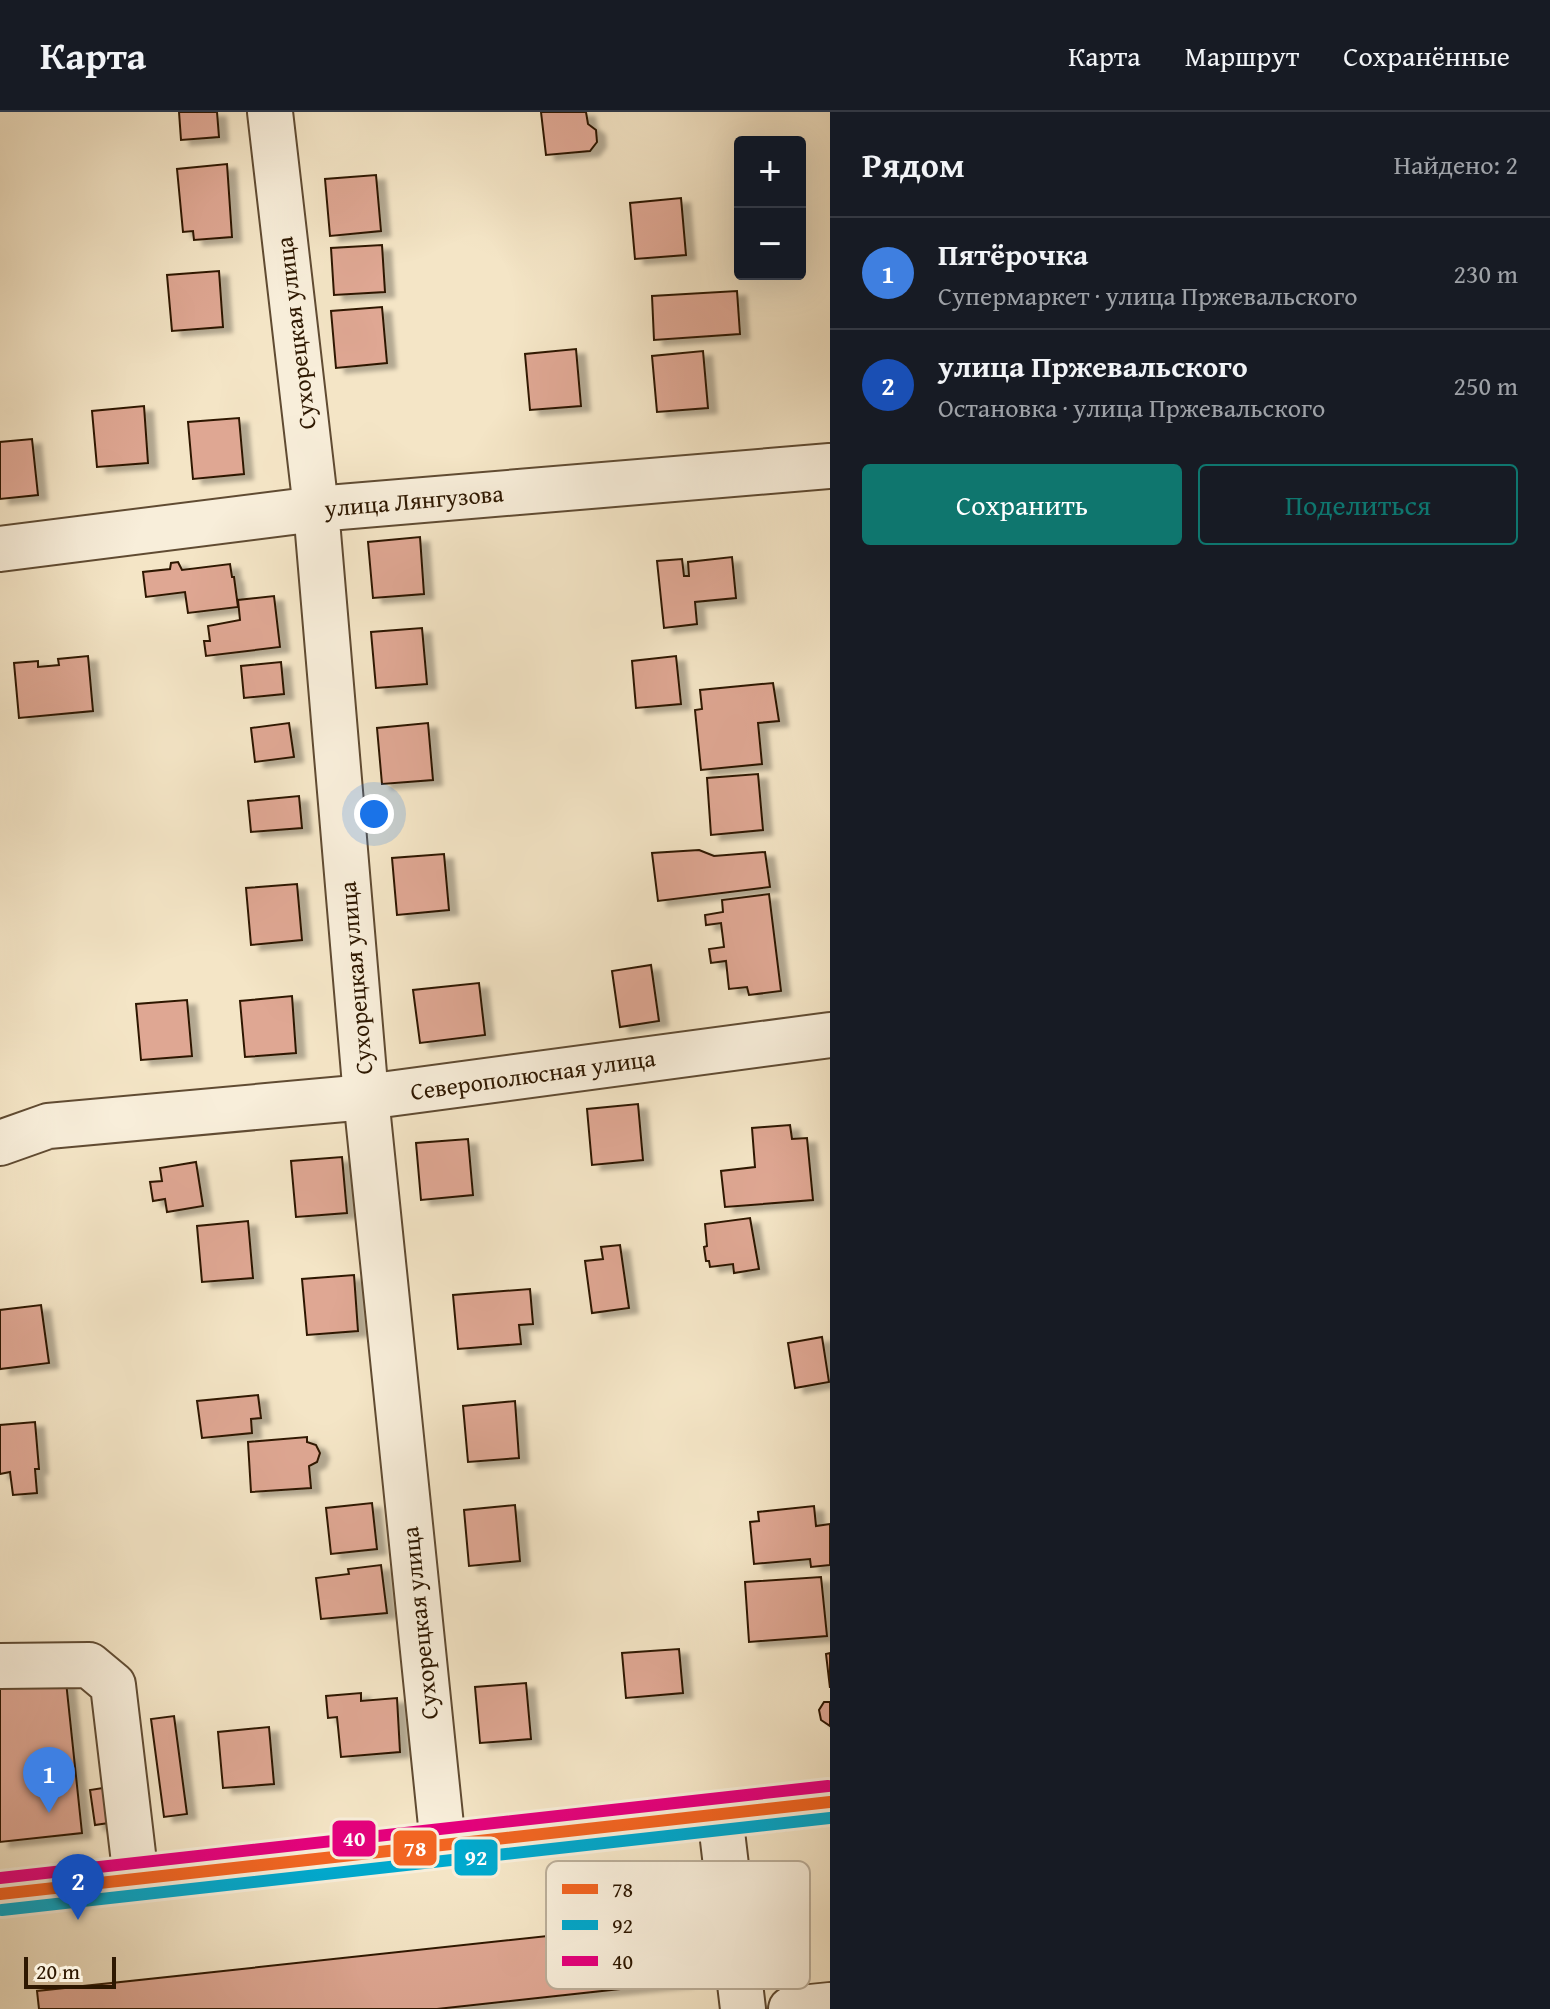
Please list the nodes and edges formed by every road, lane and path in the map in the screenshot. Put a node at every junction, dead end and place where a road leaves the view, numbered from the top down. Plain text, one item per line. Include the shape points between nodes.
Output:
1 (270, 112) edge
2 (830, 466) edge
3 (316, 509) junction
4 (0, 549) edge
5 (830, 1035) edge
6 (366, 1097) junction
7 (0, 1143) edge
8 (0, 1666) edge
9 (830, 1802) edge
10 (720, 1815) junction
11 (443, 1845) junction
12 (725, 1861) edge
13 (136, 1879) junction
14 (0, 1894) edge
15 (741, 1989) edge
16 (830, 2005) edge
17 (743, 2009) edge
18 (791, 2009) edge

1 - 3 street, Сухорецкая улица
2 - 3 street, улица Лянгузова
3 - 4 street, улица Лянгузова
3 - 6 street, Сухорецкая улица
5 - 6 street, Северополюсная улица
6 - 7 street, Северополюсная улица via 48,1126
6 - 11 street, Сухорецкая улица
8 - 13 street via 89,1665 113,1685
9 - 10 main road
10 - 11 main road
10 - 12 street
11 - 13 main road
13 - 14 main road
15 - 17 street
16 - 18 street

